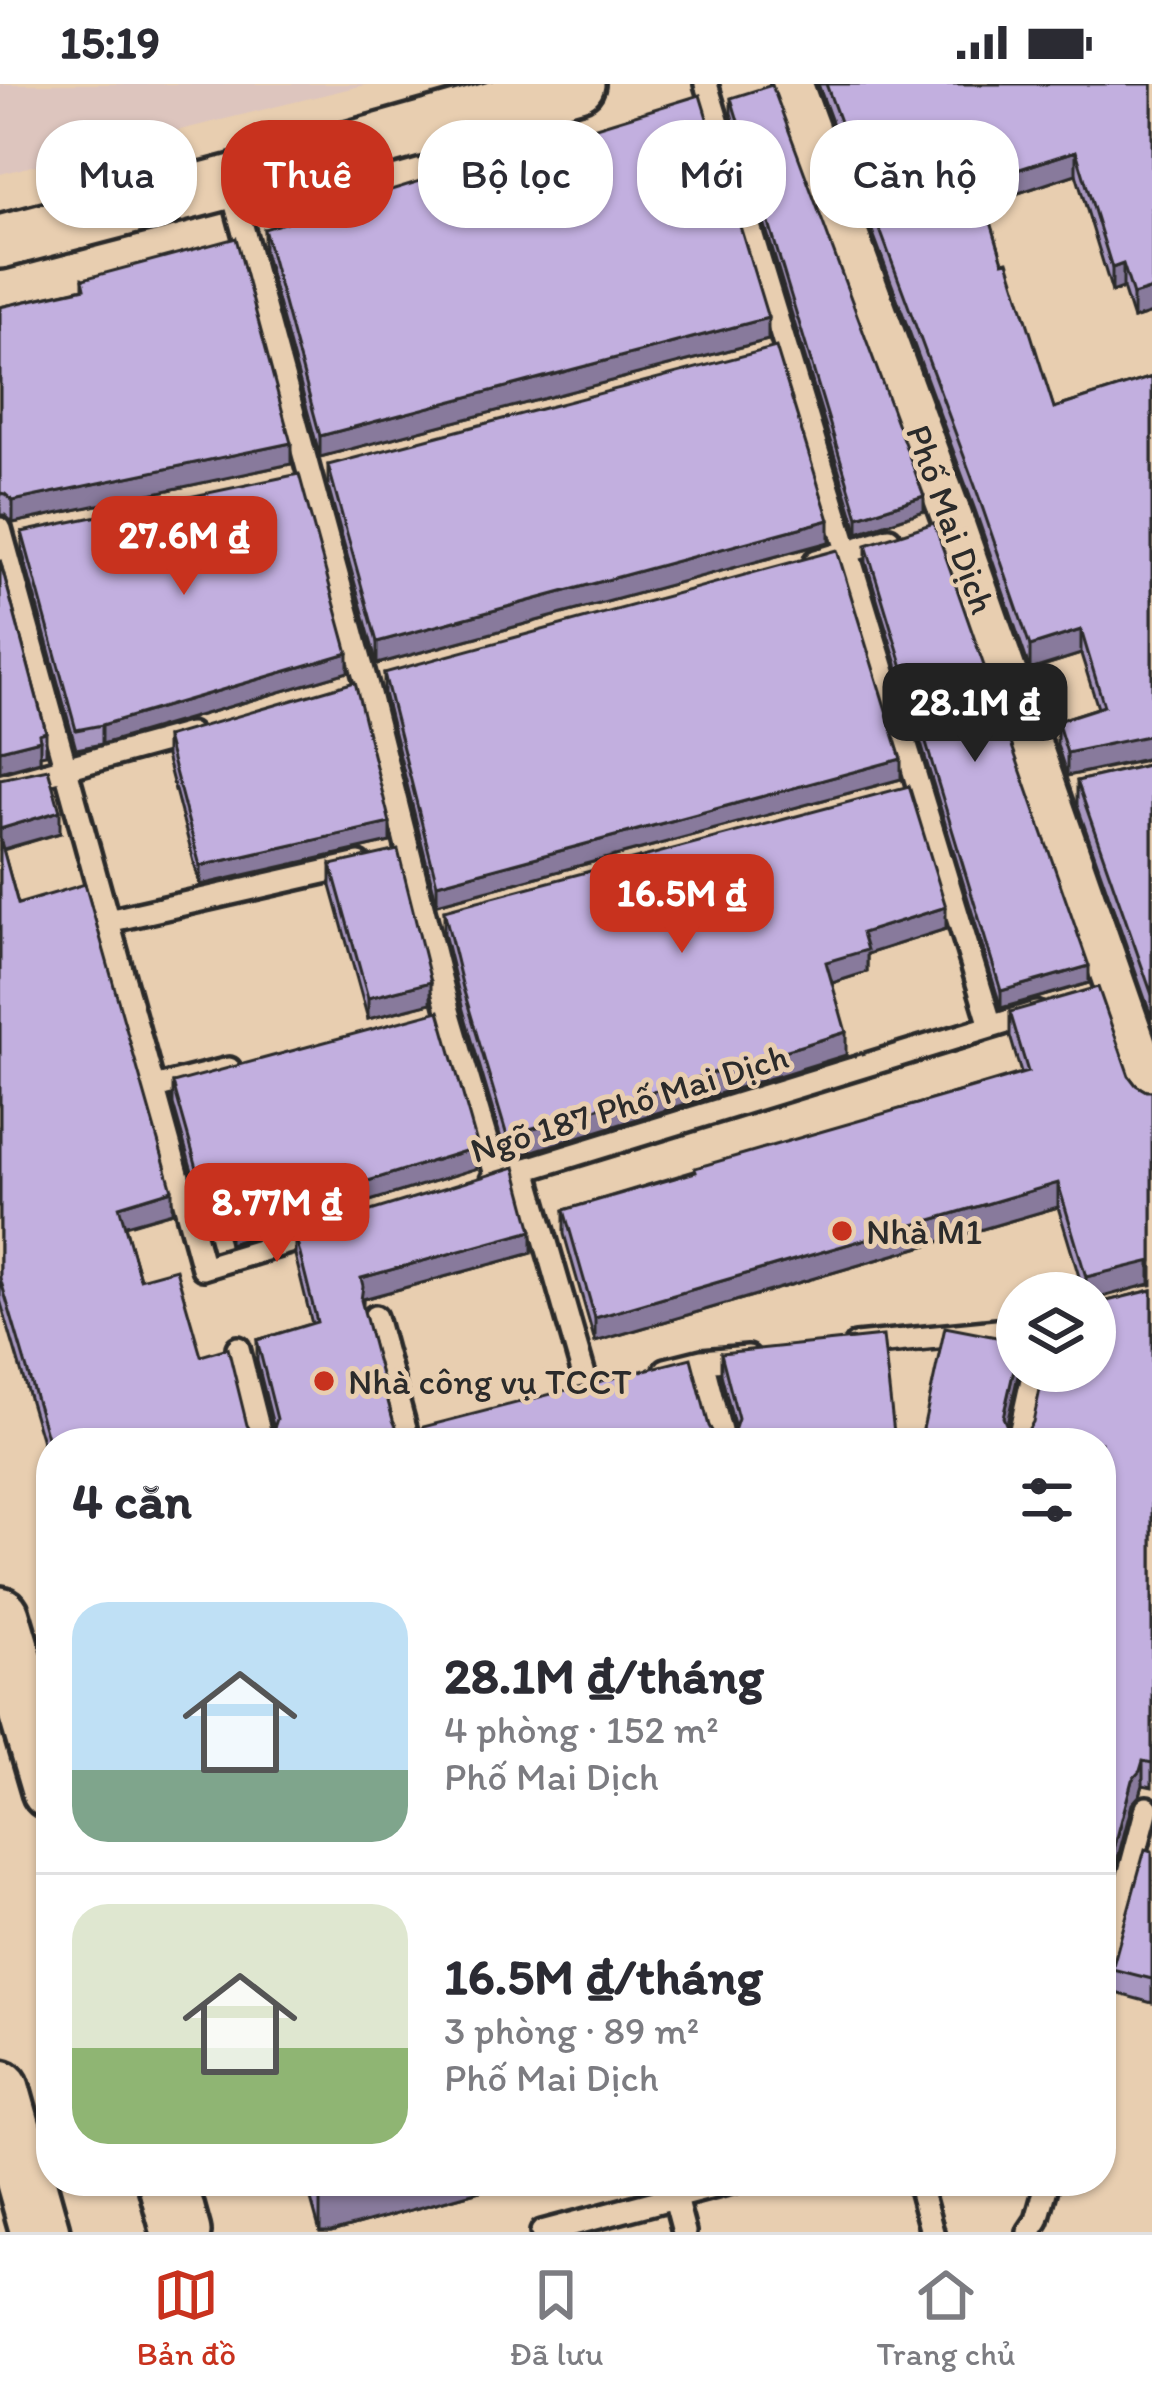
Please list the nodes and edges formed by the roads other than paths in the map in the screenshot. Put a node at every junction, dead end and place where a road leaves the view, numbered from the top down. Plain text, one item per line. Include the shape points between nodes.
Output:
1 (578, 84) edge
2 (706, 84) edge
3 (792, 84) edge
4 (394, 136) edge
5 (221, 184) edge
6 (241, 228) edge
7 (0, 242) edge
8 (787, 350) junction
9 (764, 356) edge
10 (332, 470) edge
11 (298, 478) junction
12 (934, 524) junction
13 (9, 535) edge
14 (848, 553) junction
15 (802, 565) edge
16 (389, 676) edge
17 (356, 686) junction
18 (217, 726) edge
19 (67, 770) junction
20 (0, 786) edge
21 (409, 853) junction
22 (108, 921) junction
23 (1055, 1008) edge
24 (448, 1014) junction
25 (426, 1020) edge
26 (991, 1026) junction
27 (244, 1065) edge
28 (154, 1088) junction
29 (1152, 1091) edge
30 (525, 1169) junction
31 (497, 1178) junction
32 (475, 1185) edge
33 (339, 1227) edge
34 (375, 1316) dead end
35 (996, 1331) edge
36 (238, 1348) dead end
37 (837, 1348) edge
38 (769, 1354) edge
39 (702, 1361) junction
40 (633, 1378) edge
41 (610, 1383) edge
42 (1029, 1392) edge
43 (258, 1428) edge
44 (412, 1428) edge
45 (719, 1428) edge
46 (1021, 1428) edge
47 (15, 1647) edge
48 (36, 1730) edge
49 (1148, 1808) dead end
50 (1116, 1926) edge
51 (0, 2090) edge
52 (171, 2196) edge
53 (682, 2196) edge
54 (922, 2196) edge
55 (1044, 2196) edge
56 (675, 2198) junction
57 (40, 2232) edge
58 (181, 2232) edge
59 (542, 2232) edge
60 (684, 2232) edge
61 (932, 2232) edge
62 (1029, 2232) edge

1 - 4 street
2 - 8 lane
3 - 12 street, Phố Mai Dịch
5 - 7 street
6 - 11 lane
8 - 9 lane
8 - 14 lane
10 - 11 lane
11 - 17 lane
12 - 14 lane
12 - 29 street, Phố Mai Dịch via 1059,794 1108,993
13 - 19 lane
14 - 15 lane
14 - 26 lane via 908,793
16 - 17 lane
17 - 21 lane
18 - 19 lane
19 - 20 lane
19 - 22 lane
21 - 22 lane
21 - 24 lane via 437,919
22 - 28 lane
23 - 26 lane, Ngõ 187 Phố Mai Dịch
24 - 25 lane
24 - 31 lane
26 - 30 lane, Ngõ 187 Phố Mai Dịch
27 - 28 lane
28 - 33 lane via 203,1268
30 - 31 lane, Ngõ 187 Phố Mai Dịch
30 - 41 lane via 576,1392
31 - 32 lane, Ngõ 187 Phố Mai Dịch
34 - 44 lane
35 - 37 lane
36 - 43 lane
38 - 39 lane
39 - 40 lane
39 - 45 lane
42 - 46 lane
47 - 48 main road
49 - 50 lane
51 - 57 main road
52 - 58 main road
53 - 56 lane
54 - 61 lane
55 - 62 lane
56 - 59 lane
56 - 60 lane

